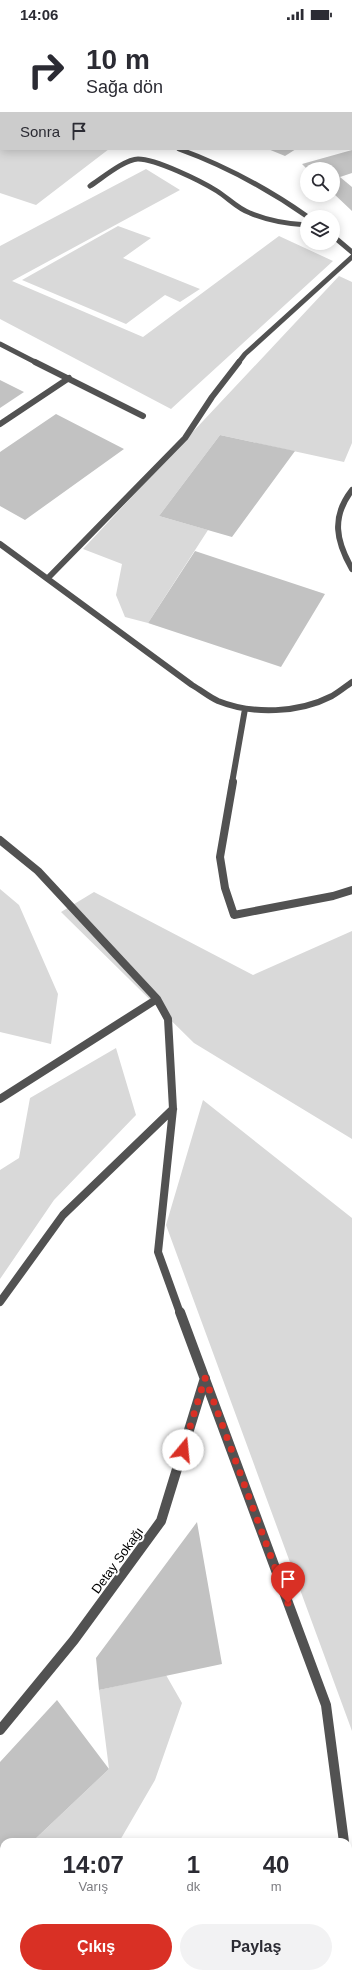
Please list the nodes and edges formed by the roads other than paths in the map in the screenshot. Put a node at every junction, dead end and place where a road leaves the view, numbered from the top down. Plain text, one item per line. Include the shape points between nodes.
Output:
1 (181, 150) edge
2 (90, 186) dead end
3 (300, 212) edge
4 (300, 225) edge
5 (340, 242) edge
6 (352, 252) edge
7 (352, 258) edge
8 (0, 344) edge
9 (69, 378) junction
10 (143, 416) dead end
11 (0, 424) edge
12 (352, 490) edge
13 (0, 544) edge
14 (352, 569) edge
15 (48, 578) junction
16 (352, 682) edge
17 (245, 709) junction
18 (0, 840) edge
19 (352, 890) edge
20 (157, 999) junction
21 (0, 1099) edge
22 (173, 1109) junction
23 (0, 1302) edge
24 (205, 1378) junction
25 (0, 1730) edge
26 (343, 1838) edge

1 - 3 street via 258,184
2 - 4 street via 124,164 137,159 149,161 217,191 249,213 286,224
5 - 6 street
7 - 15 street via 245,354 185,438
8 - 9 street
9 - 10 street
9 - 11 street
12 - 14 street via 338,513 337,536
13 - 15 street
15 - 17 street via 192,685 218,701
16 - 17 street via 332,696 308,704 276,710
17 - 19 street via 220,857 225,888 234,915
18 - 20 street via 38,871
20 - 21 street
20 - 22 street via 168,1019
22 - 23 street via 63,1215
22 - 24 street via 158,1252
24 - 25 street, Detay Sokağı via 161,1522 74,1640
24 - 26 street via 326,1705

